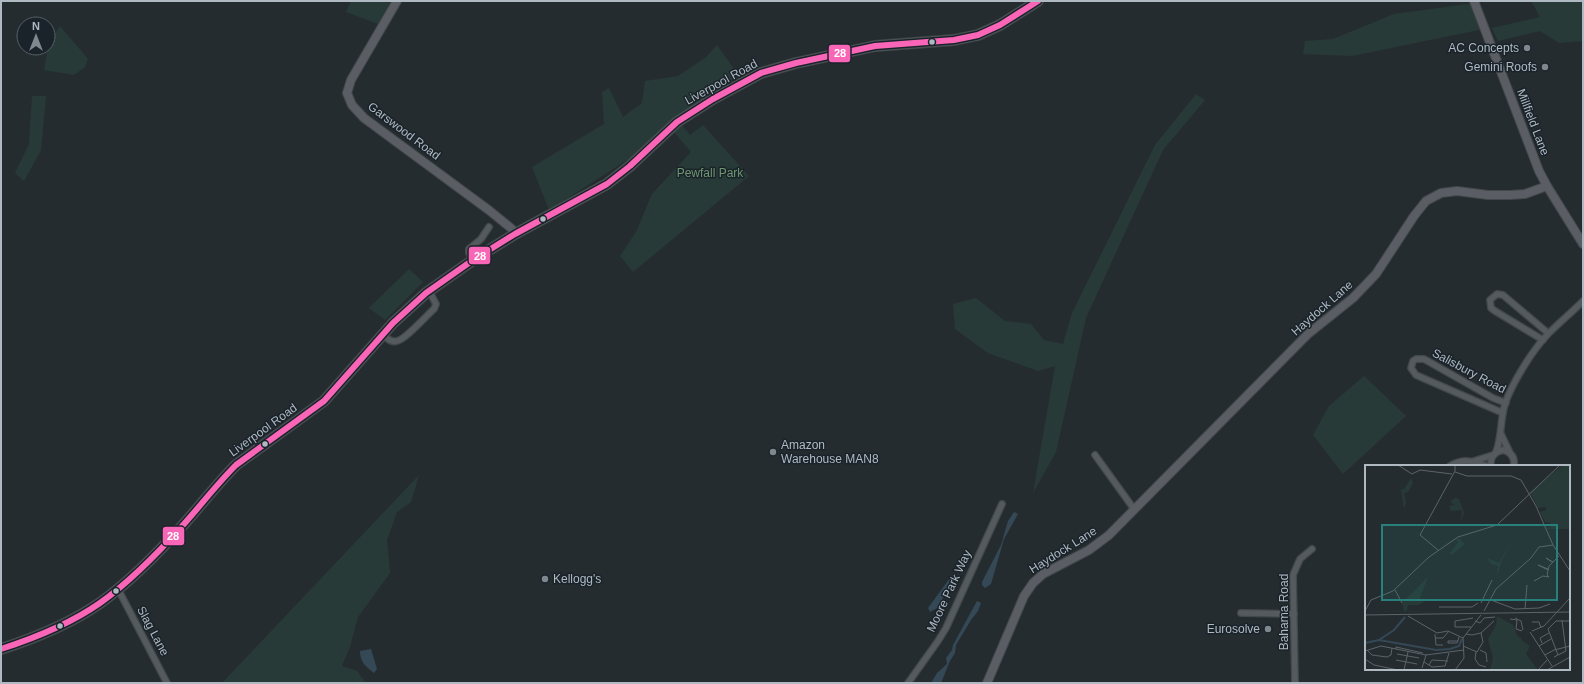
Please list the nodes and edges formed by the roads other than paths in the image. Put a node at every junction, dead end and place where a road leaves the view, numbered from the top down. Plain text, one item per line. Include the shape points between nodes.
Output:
1 (397, 1) edge
2 (1038, 1) edge
3 (1474, 1) edge
4 (1546, 186) junction
5 (480, 227) dead end
6 (515, 234) junction
7 (1583, 244) edge
8 (473, 260) junction
9 (429, 291) junction
10 (1583, 301) edge
11 (1548, 333) junction
12 (383, 335) junction
13 (1543, 340) junction
14 (1506, 403) junction
15 (1503, 413) junction
16 (1501, 434) junction
17 (1510, 453) junction
18 (1494, 454) junction
19 (1095, 455) dead end
20 (1474, 461) junction
21 (1452, 465) edge
22 (1484, 465) edge
23 (1491, 465) edge
24 (1514, 465) edge
25 (1002, 504) dead end
26 (1134, 509) junction
27 (1312, 549) dead end
28 (118, 589) junction
29 (1241, 614) dead end
30 (1294, 614) junction
31 (1, 649) edge
32 (167, 683) edge
33 (908, 683) edge
34 (987, 683) edge
35 (1295, 683) edge

1 - 6 street, Garswood Road via 351,80 348,93 352,105 364,118 490,211
2 - 6 highway, Liverpool Road via 1000,25 978,35 954,40 868,48 796,63 761,74 688,114 607,184
3 - 4 street, Millfield Lane
4 - 7 street, Millfield Lane
4 - 26 street, Haydock Lane via 1525,194 1510,195 1457,191 1441,194 1426,201 1376,274 1353,298 1308,334
5 - 8 street via 488,229 481,240 469,250
6 - 8 highway, Liverpool Road
8 - 9 highway, Liverpool Road
9 - 12 highway, Liverpool Road
9 - 12 street via 436,304 434,309 402,339 391,341
10 - 11 street
11 - 13 street
11 - 13 street via 1503,295 1497,294 1490,300 1491,308
12 - 28 highway, Liverpool Road via 314,410 254,451 225,476 173,536
13 - 14 street via 1518,377
14 - 15 street
14 - 15 street, Salisbury Road via 1424,359 1416,359 1412,364 1411,368 1416,376
15 - 16 street
16 - 17 street
16 - 18 street
17 - 18 street via 1503,450
17 - 24 street
18 - 20 street
18 - 23 street
19 - 26 street
20 - 21 street via 1460,461
20 - 22 street
25 - 33 street, Moore Park Way via 946,628
26 - 34 street, Haydock Lane via 1089,550 1043,574 1033,583 1024,596
27 - 30 street, Bahama Road via 1300,559 1293,575
28 - 31 highway, Liverpool Road via 67,622
28 - 32 street, Slag Lane
29 - 30 street
30 - 35 street, Bahama Road

